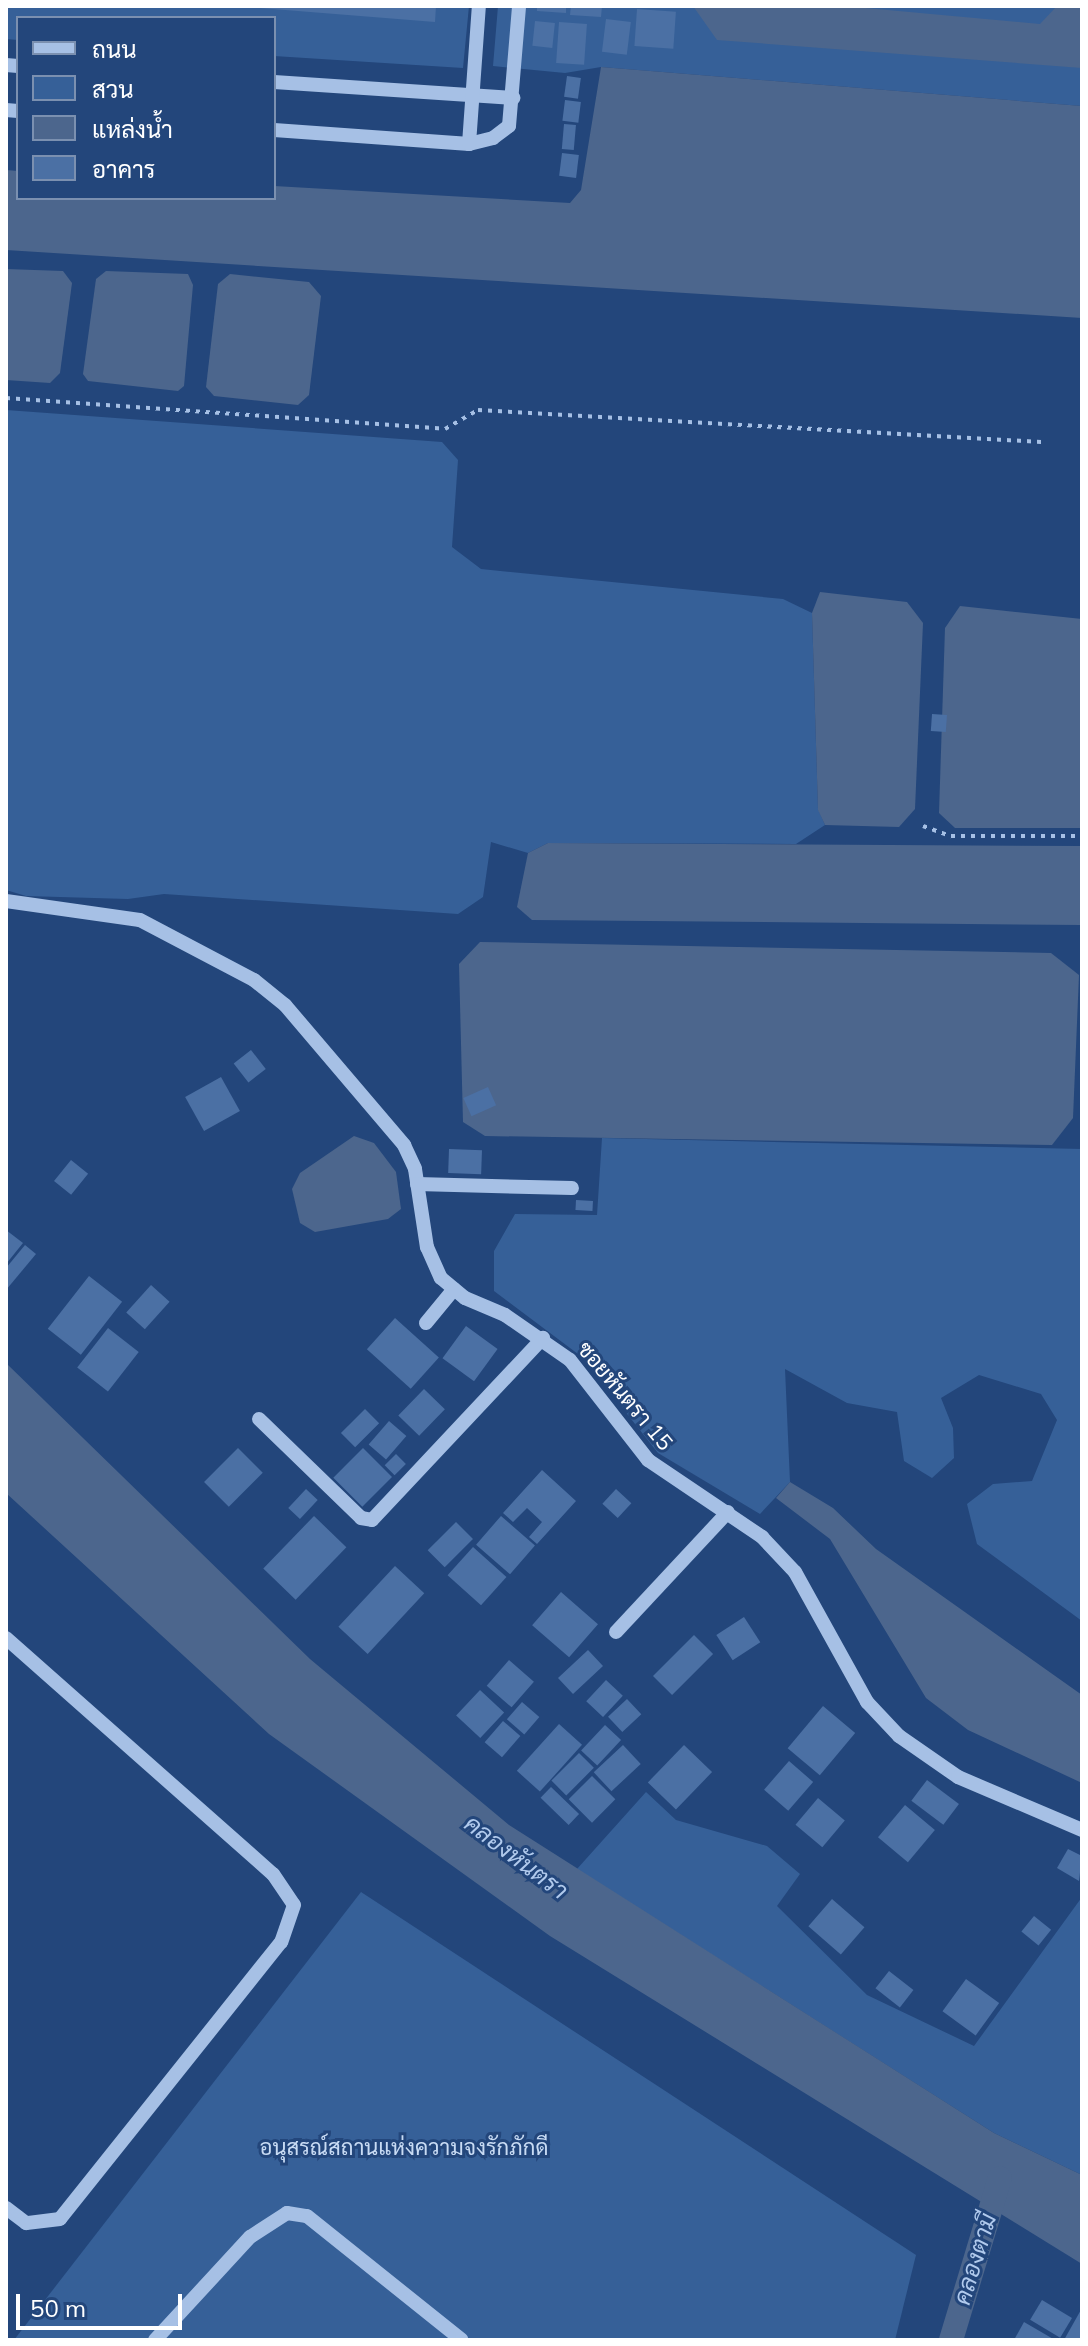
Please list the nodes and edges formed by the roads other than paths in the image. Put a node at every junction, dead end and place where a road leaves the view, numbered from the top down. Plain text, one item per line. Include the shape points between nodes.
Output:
1 (479, 6) edge
2 (519, 6) edge
3 (276, 82) edge
4 (472, 95) junction
5 (513, 98) junction
6 (276, 130) edge
7 (469, 144) junction
8 (6, 901) edge
9 (417, 1184) junction
10 (572, 1188) dead end
11 (454, 1289) junction
12 (426, 1323) dead end
13 (543, 1338) junction
14 (259, 1419) dead end
15 (728, 1512) junction
16 (616, 1632) dead end
17 (6, 1638) edge
18 (1082, 1830) edge
19 (6, 2208) edge
20 (155, 2340) edge
21 (462, 2340) edge

1 - 4 street
2 - 5 street
3 - 4 street
4 - 5 street
4 - 7 street
5 - 7 street via 509,126 493,138
6 - 7 street
8 - 9 street, ซอยหันตรา 15 via 124,914 254,980 285,1005 404,1145
9 - 10 street
9 - 11 street, ซอยหันตรา 15 via 427,1247 441,1278
11 - 12 street
11 - 13 street, ซอยหันตรา 15
13 - 14 street via 372,1520 361,1518
13 - 15 street, ซอยหันตรา 15 via 570,1360 648,1460
15 - 16 street
15 - 18 street, ซอยหันตรา 15 via 762,1537 795,1572 846,1670 899,1736 958,1777
17 - 19 street via 273,1874 294,1905 281,1942 60,2219 26,2223
20 - 21 street via 250,2237 287,2213 307,2216

